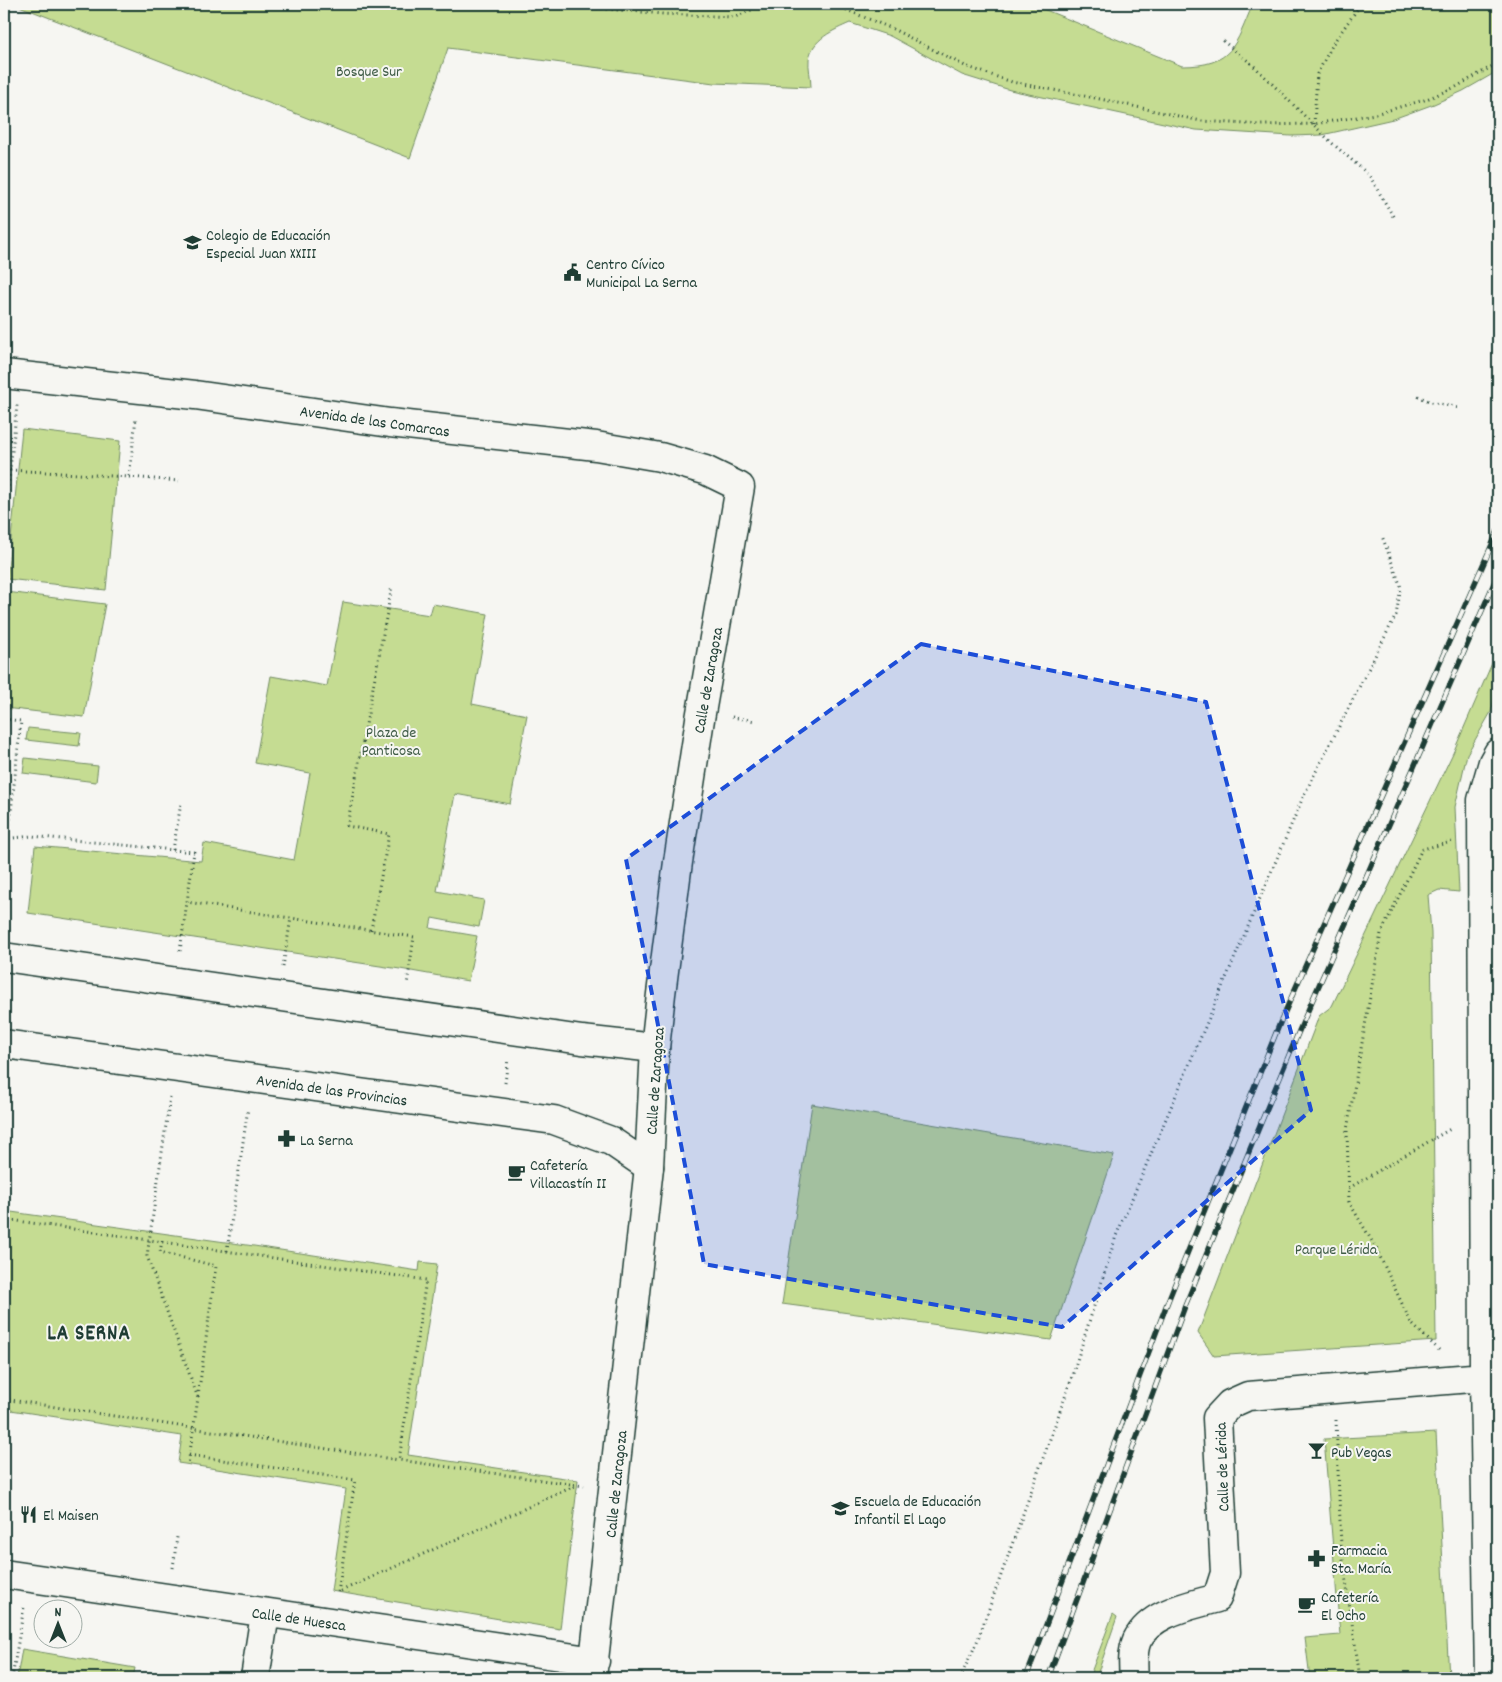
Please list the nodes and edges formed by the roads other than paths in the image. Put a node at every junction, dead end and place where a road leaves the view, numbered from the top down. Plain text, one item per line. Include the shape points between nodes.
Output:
1 (12, 375) edge
2 (740, 487) joint
3 (1498, 753) edge
4 (4, 957) edge
5 (4, 1044) edge
6 (655, 1048) junction
7 (649, 1167) junction
8 (1476, 1378) junction
9 (16, 1576) edge
10 (265, 1614) junction
11 (594, 1670) edge
12 (255, 1678) edge
13 (1134, 1678) edge
14 (1489, 1678) edge

1 - 2 street, Avenida de las Comarcas via 596,446 660,457 705,470
2 - 6 street, Calle de Zaragoza via 678,862
3 - 8 street via 1482,800 1482,1110
4 - 6 street
5 - 7 street, Avenida de las Provincias via 554,1120 611,1141
6 - 7 street, Calle de Zaragoza
7 - 11 street, Calle de Zaragoza
8 - 13 street, Calle de Lérida via 1248,1396 1230,1404 1217,1418 1225,1573 1217,1598 1178,1609 1149,1623 1137,1641
8 - 14 street
9 - 10 street, Calle de Huesca
10 - 11 street, Calle de Huesca via 334,1623
10 - 12 street

